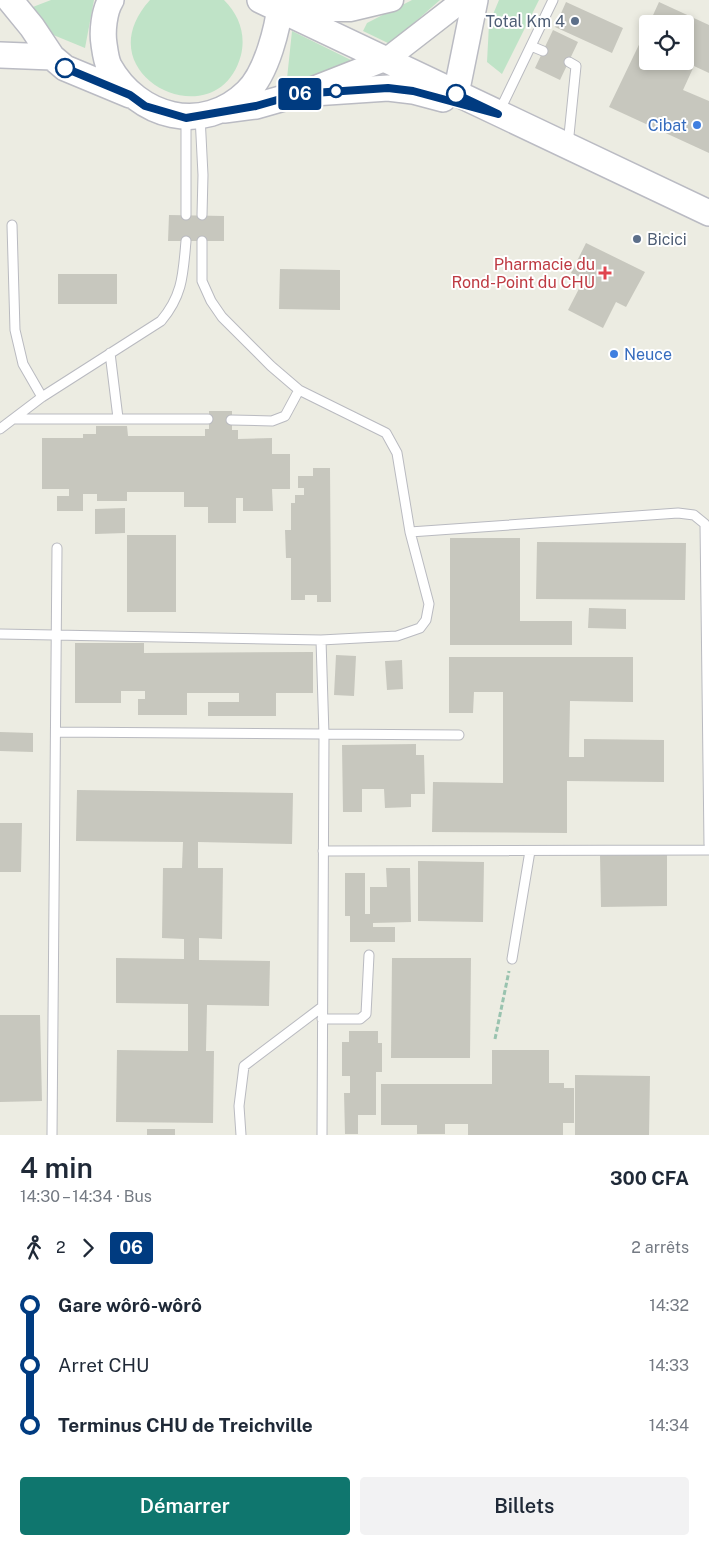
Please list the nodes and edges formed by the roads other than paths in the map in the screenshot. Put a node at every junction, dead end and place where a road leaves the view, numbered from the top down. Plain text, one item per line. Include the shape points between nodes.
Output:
1 (9, 0) edge
2 (111, 0) edge
3 (392, 0) edge
4 (463, 0) edge
5 (475, 0) edge
6 (553, 0) edge
7 (0, 3) edge
8 (274, 3) edge
9 (531, 46) junction
10 (543, 51) dead end
11 (0, 55) edge
12 (52, 56) junction
13 (387, 59) junction
14 (569, 62) dead end
15 (298, 94) junction
16 (456, 94) junction
17 (130, 95) junction
18 (498, 114) junction
19 (202, 115) junction
20 (568, 147) junction
21 (709, 214) edge
22 (186, 215) dead end
23 (202, 215) dead end
24 (12, 225) dead end
25 (186, 241) dead end
26 (202, 241) dead end
27 (110, 353) junction
28 (300, 390) junction
29 (42, 397) junction
30 (118, 418) junction
31 (14, 419) junction
32 (208, 419) dead end
33 (231, 420) dead end
34 (0, 429) edge
35 (410, 532) junction
36 (57, 548) dead end
37 (0, 634) edge
38 (57, 635) junction
39 (321, 640) junction
40 (57, 732) junction
41 (324, 735) junction
42 (459, 735) dead end
43 (709, 776) edge
44 (709, 844) edge
45 (709, 850) edge
46 (323, 851) junction
47 (530, 851) junction
48 (369, 955) dead end
49 (512, 959) road end
50 (322, 1007) junction
51 (322, 1019) junction
52 (52, 1135) edge
53 (240, 1135) edge
54 (322, 1135) edge

1 - 7 main road
1 - 12 main road
2 - 17 main road via 102,34 108,65
3 - 8 street via 350,10
4 - 13 street
5 - 16 main road
6 - 9 lane
8 - 13 main road
8 - 19 main road via 265,63 248,91
9 - 10 lane
9 - 18 lane
11 - 12 main road
12 - 17 main road via 65,68
13 - 15 street
13 - 16 main road
14 - 20 lane via 576,66
15 - 18 main road via 400,89
15 - 19 main road via 256,106
16 - 18 main road
17 - 19 main road via 145,106
18 - 20 main road
19 - 22 lane
19 - 23 lane
20 - 21 main road
24 - 29 lane via 14,330 23,364
25 - 27 lane via 182,281 174,306 161,321
26 - 28 lane via 202,281 211,301 243,338
27 - 29 lane
27 - 30 lane
28 - 33 lane via 285,416 272,421
28 - 35 lane via 386,433 397,452
29 - 31 lane
30 - 31 lane
30 - 32 lane
31 - 34 lane
35 - 39 lane via 429,604 426,620 420,628 397,636
35 - 43 lane via 659,514 694,515 705,524
36 - 38 lane
37 - 38 lane
38 - 39 lane
38 - 40 lane
39 - 41 lane
40 - 41 lane
40 - 52 lane
41 - 42 lane
41 - 46 lane
43 - 44 lane
45 - 47 lane
46 - 47 lane
46 - 50 lane
47 - 49 lane
48 - 51 lane via 366,1014 360,1019
50 - 51 lane
50 - 53 lane via 244,1066 239,1106
51 - 54 lane

